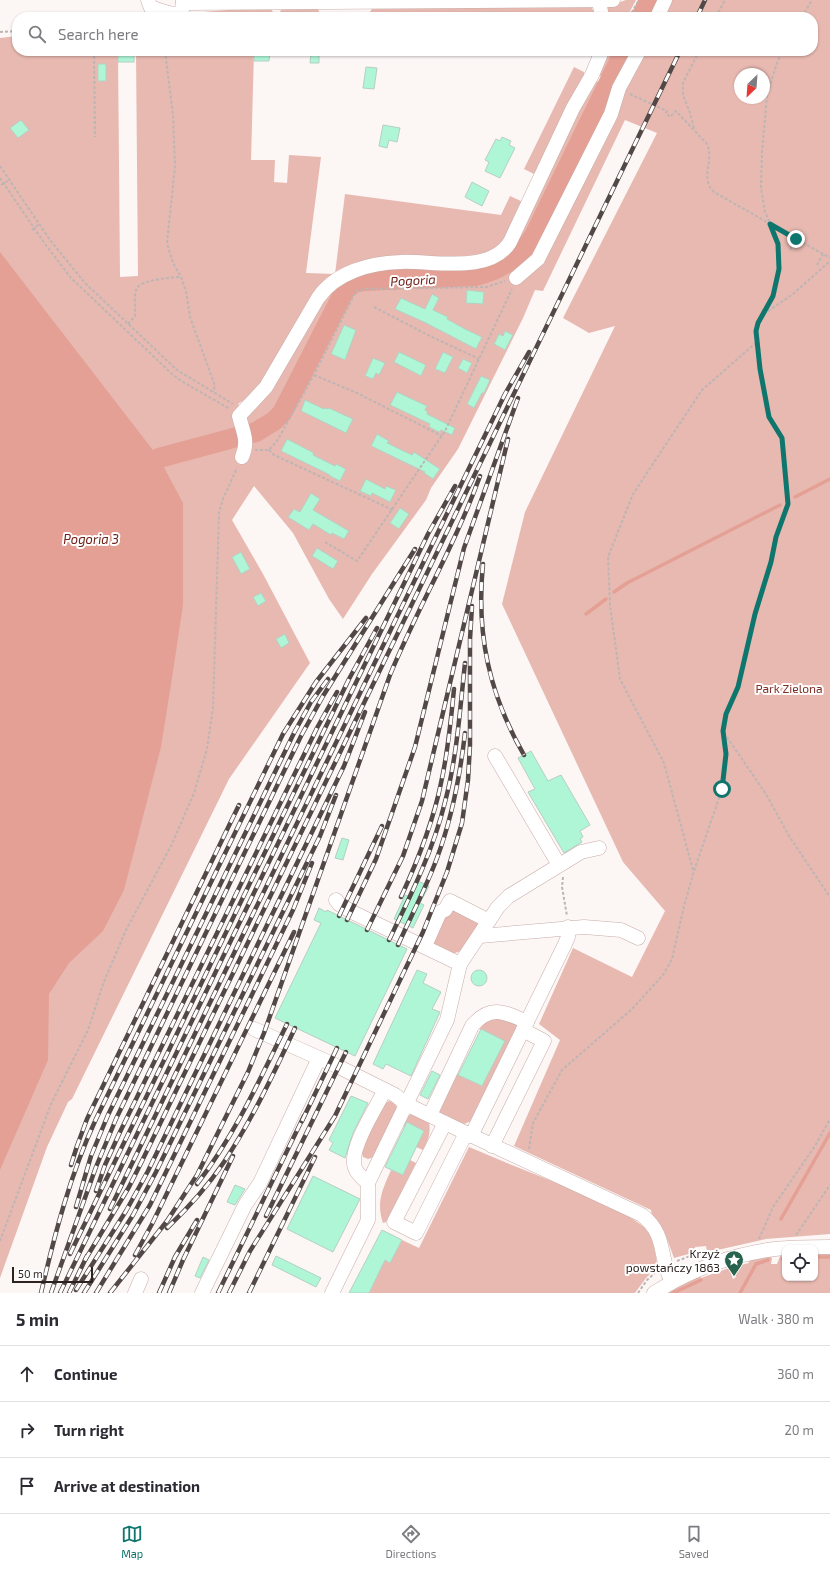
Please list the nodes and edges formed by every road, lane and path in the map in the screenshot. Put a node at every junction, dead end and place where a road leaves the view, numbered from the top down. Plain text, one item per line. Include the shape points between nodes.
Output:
1 (148, 0) edge
2 (639, 0) edge
3 (665, 0) edge
4 (725, 0) edge
5 (812, 0) edge
6 (606, 1) edge
7 (183, 2) edge
8 (166, 10) edge
9 (603, 12) edge
10 (632, 12) edge
11 (659, 12) edge
12 (719, 12) edge
13 (805, 12) edge
14 (12, 31) edge
15 (0, 32) edge
16 (94, 56) edge
17 (166, 56) edge
18 (600, 56) edge
19 (636, 56) edge
20 (696, 56) edge
21 (780, 56) edge
22 (646, 101) dead end
23 (694, 130) junction
24 (95, 137) dead end
25 (0, 166) edge
26 (0, 178) edge
27 (9, 180) junction
28 (4, 183) junction
29 (1, 185) edge
30 (40, 224) junction
31 (770, 224) junction
32 (33, 229) junction
33 (796, 239) junction
34 (790, 250) dead end
35 (823, 254) junction
36 (830, 260) edge
37 (817, 265) dead end
38 (181, 277) junction
39 (516, 278) junction
40 (374, 307) dead end
41 (762, 315) junction
42 (128, 324) junction
43 (758, 341) junction
44 (479, 359) junction
45 (314, 375) junction
46 (213, 392) junction
47 (240, 420) junction
48 (442, 436) junction
49 (269, 450) junction
50 (263, 451) dead end
51 (242, 457) joint
52 (393, 510) junction
53 (325, 542) dead end
54 (724, 733) junction
55 (495, 756) dead end
56 (599, 848) dead end
57 (559, 865) junction
58 (694, 871) junction
59 (830, 897) edge
60 (336, 900) dead end
61 (489, 921) junction
62 (568, 927) junction
63 (480, 936) junction
64 (638, 938) dead end
65 (424, 946) junction
66 (460, 964) junction
67 (525, 1026) junction
68 (254, 1029) dead end
69 (319, 1058) junction
70 (385, 1090) junction
71 (406, 1104) junction
72 (430, 1115) junction
73 (830, 1119) edge
74 (445, 1123) junction
75 (469, 1134) junction
76 (492, 1146) junction
77 (526, 1162) junction
78 (368, 1183) junction
79 (830, 1185) edge
80 (793, 1239) dead end
81 (0, 1241) edge
82 (757, 1244) dead end
83 (830, 1247) edge
84 (657, 1271) dead end
85 (141, 1279) dead end
86 (672, 1282) junction
87 (135, 1293) edge
88 (202, 1293) edge
89 (332, 1293) edge
90 (638, 1293) edge
91 (654, 1293) edge

1 - 8 street via 151,8
2 - 10 path
3 - 11 street
4 - 12 path
5 - 13 path
6 - 7 street
6 - 9 street
7 - 8 street via 178,12
14 - 15 path
16 - 24 path
17 - 38 path via 173,115 175,166 167,243 173,263
18 - 47 street via 504,250 479,261 394,262 361,268 340,278 320,295 266,386
19 - 39 street via 619,88 611,114 538,259
20 - 23 path via 683,83 683,95
21 - 31 path via 767,96 763,145 761,188
22 - 23 path via 667,111 666,114 670,117 676,111
23 - 31 path via 709,148 707,178 711,189
25 - 27 path
26 - 28 path
27 - 28 path
27 - 30 path
28 - 29 path
28 - 32 path
30 - 32 path
30 - 42 path via 76,273
31 - 33 path
31 - 41 path via 778,244 779,269 773,296
32 - 47 path via 76,283 160,364 183,382 228,407
33 - 34 path
33 - 35 path
35 - 36 path
35 - 37 path
36 - 41 path via 793,294
38 - 42 path via 140,284 136,289 136,316
38 - 46 path via 195,333 215,386
39 - 44 path
39 - 45 path via 487,287 356,291
40 - 44 path
41 - 43 path via 756,331
42 - 46 path via 177,370
43 - 54 path via 760,369 769,417 782,438 788,504 776,537 738,687 726,714
43 - 58 path via 702,390 633,494 608,557 610,605 620,679 664,762
44 - 48 path
45 - 48 path via 357,393
45 - 49 path via 277,441
46 - 47 path via 236,407
47 - 51 street via 246,441
48 - 52 path
49 - 50 path
49 - 52 path
51 - 81 path via 219,508 213,708 202,770 174,840 126,930 103,984 88,1030 51,1104
52 - 53 path via 357,562
54 - 58 path via 726,754 722,789
54 - 59 path via 766,794 789,836
55 - 57 street
56 - 57 street via 581,852
57 - 61 street via 509,896
57 - 62 path via 563,872 562,887
58 - 77 path via 672,959 663,975 632,1009 562,1070 533,1123
60 - 65 street via 352,912
61 - 63 street
61 - 65 street via 450,901 445,910 440,912
62 - 63 street
62 - 64 street via 621,930
62 - 67 street via 565,944
63 - 66 street
65 - 66 street
66 - 71 street via 447,1020
67 - 72 street via 506,1012 484,1015 477,1020
67 - 75 street
67 - 76 street via 544,1041
68 - 69 street
69 - 70 street
69 - 88 street via 260,1183 245,1205
70 - 71 street
70 - 78 street via 355,1150 354,1165 360,1176
71 - 72 street
71 - 78 street
72 - 74 street
73 - 82 path via 815,1146 772,1207
74 - 75 street
74 - 75 street via 394,1222 411,1231 416,1233
75 - 76 street
76 - 77 street
77 - 86 street via 647,1219 659,1236
78 - 89 street via 368,1220
79 - 80 path
83 - 86 street via 787,1248 751,1253 710,1265
84 - 90 path
85 - 87 street
86 - 91 street

